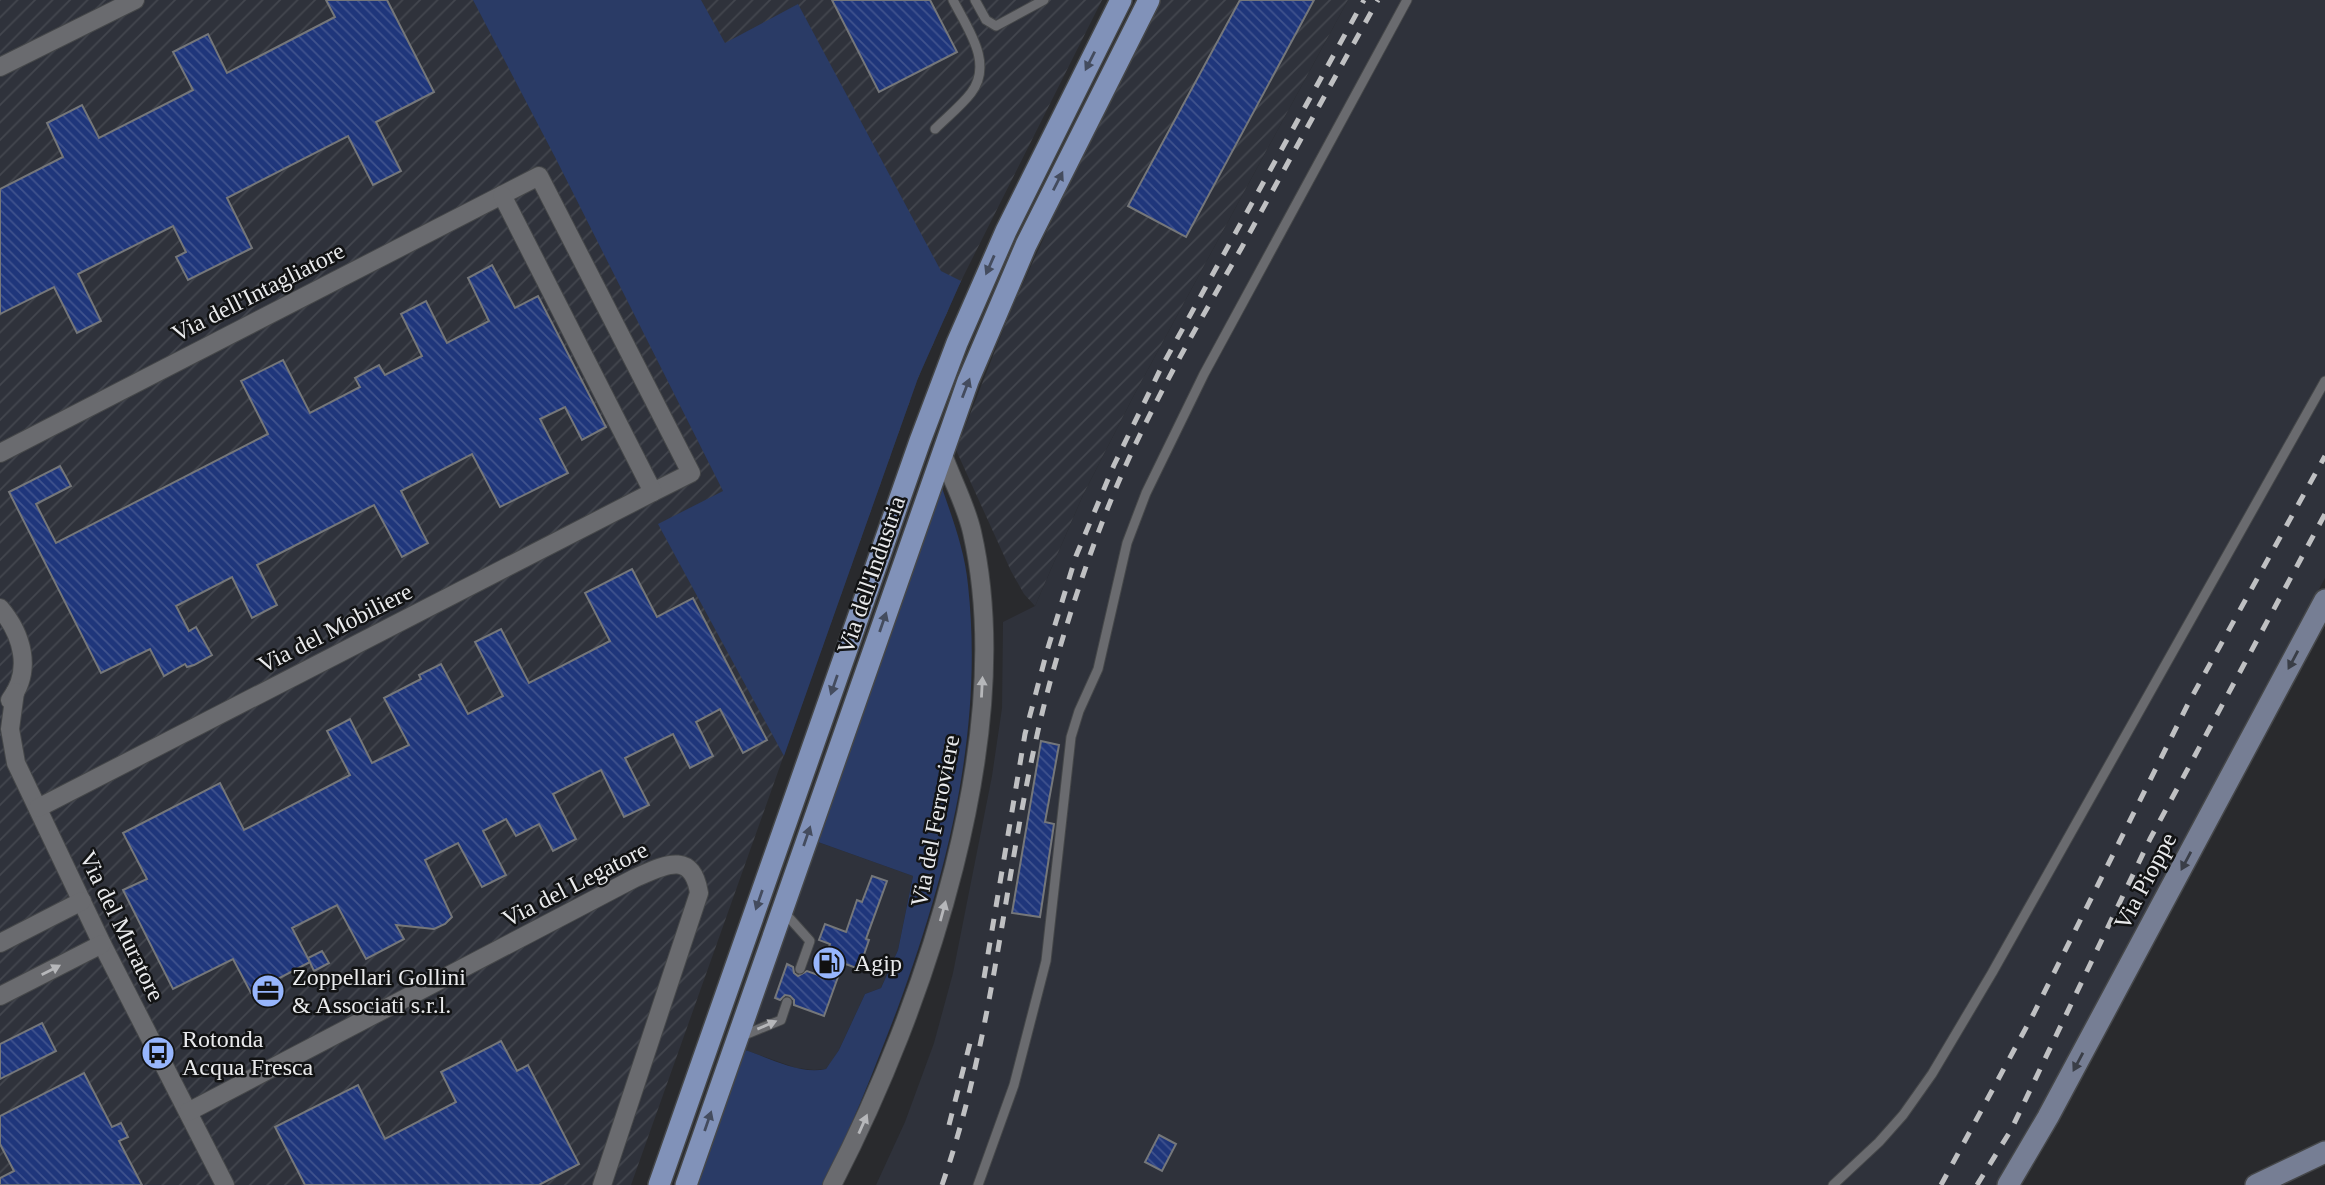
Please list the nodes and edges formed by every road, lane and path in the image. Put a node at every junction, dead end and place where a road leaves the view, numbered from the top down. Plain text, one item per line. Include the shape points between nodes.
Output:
1 (135, 0) edge
2 (953, 0) edge
3 (975, 0) edge
4 (1044, 0) edge
5 (1121, 0) edge
6 (1149, 0) edge
7 (1408, 0) edge
8 (0, 67) edge
9 (935, 129) dead end
10 (539, 176) joint
11 (502, 195) junction
12 (2325, 382) edge
13 (942, 452) junction
14 (0, 453) edge
15 (653, 492) junction
16 (2325, 600) edge
17 (0, 608) edge
18 (15, 692) junction
19 (0, 712) edge
20 (0, 751) edge
21 (16, 763) junction
22 (38, 808) junction
23 (82, 901) junction
24 (782, 910) junction
25 (0, 943) edge
26 (102, 944) junction
27 (800, 969) dead end
28 (0, 996) edge
29 (788, 1002) dead end
30 (737, 1038) junction
31 (188, 1112) junction
32 (2325, 1152) edge
33 (225, 1185) edge
34 (602, 1185) edge
35 (659, 1185) edge
36 (686, 1185) edge
37 (832, 1185) edge
38 (978, 1185) edge
39 (1833, 1185) edge
40 (2008, 1185) edge
41 (2256, 1185) edge

1 - 8 street
2 - 9 lane via 981,59 980,74 973,92
3 - 4 lane via 986,20 996,26
5 -> 35 main road, Via dell'Industria via 1006,230 957,343
13 -> 6 main road, Via dell'Industria via 1026,245
7 - 38 lane via 1204,374 1146,493 1128,543 1098,669 1071,737 1046,961 1014,1085
10 - 11 street, Via dell'Intagliatore
10 - 15 street, Via del Mobiliere via 691,473
11 - 14 street, Via dell'Intagliatore
11 - 15 street
12 - 39 lane via 1938,1065 1903,1115
24 -> 13 main road, Via dell'Industria
37 -> 13 street, Via del Ferroviere via 884,1076 942,916 974,764 984,643 980,582 971,530
15 - 22 street, Via del Mobiliere
16 -> 40 street, Via Pioppe via 2062,1093
17 - 18 street via 22,646 23,670
18 - 19 street
18 - 21 street, Via del Muratore via 9,729
20 - 21 street, Via del Muratore
21 - 22 street, Via del Muratore
22 - 23 street, Via del Muratore
23 - 25 street
23 - 26 street, Via del Muratore
24 - 27 lane via 810,941
24 - 30 main road, Via dell'Industria
28 -> 26 street
26 - 31 street, Via del Muratore
30 -> 29 lane via 781,1020
36 -> 30 main road, Via dell'Industria
31 - 33 street, Via del Muratore
31 - 34 street, Via del Legatore via 635,878 666,864 678,864 697,880 699,893
32 - 41 street

